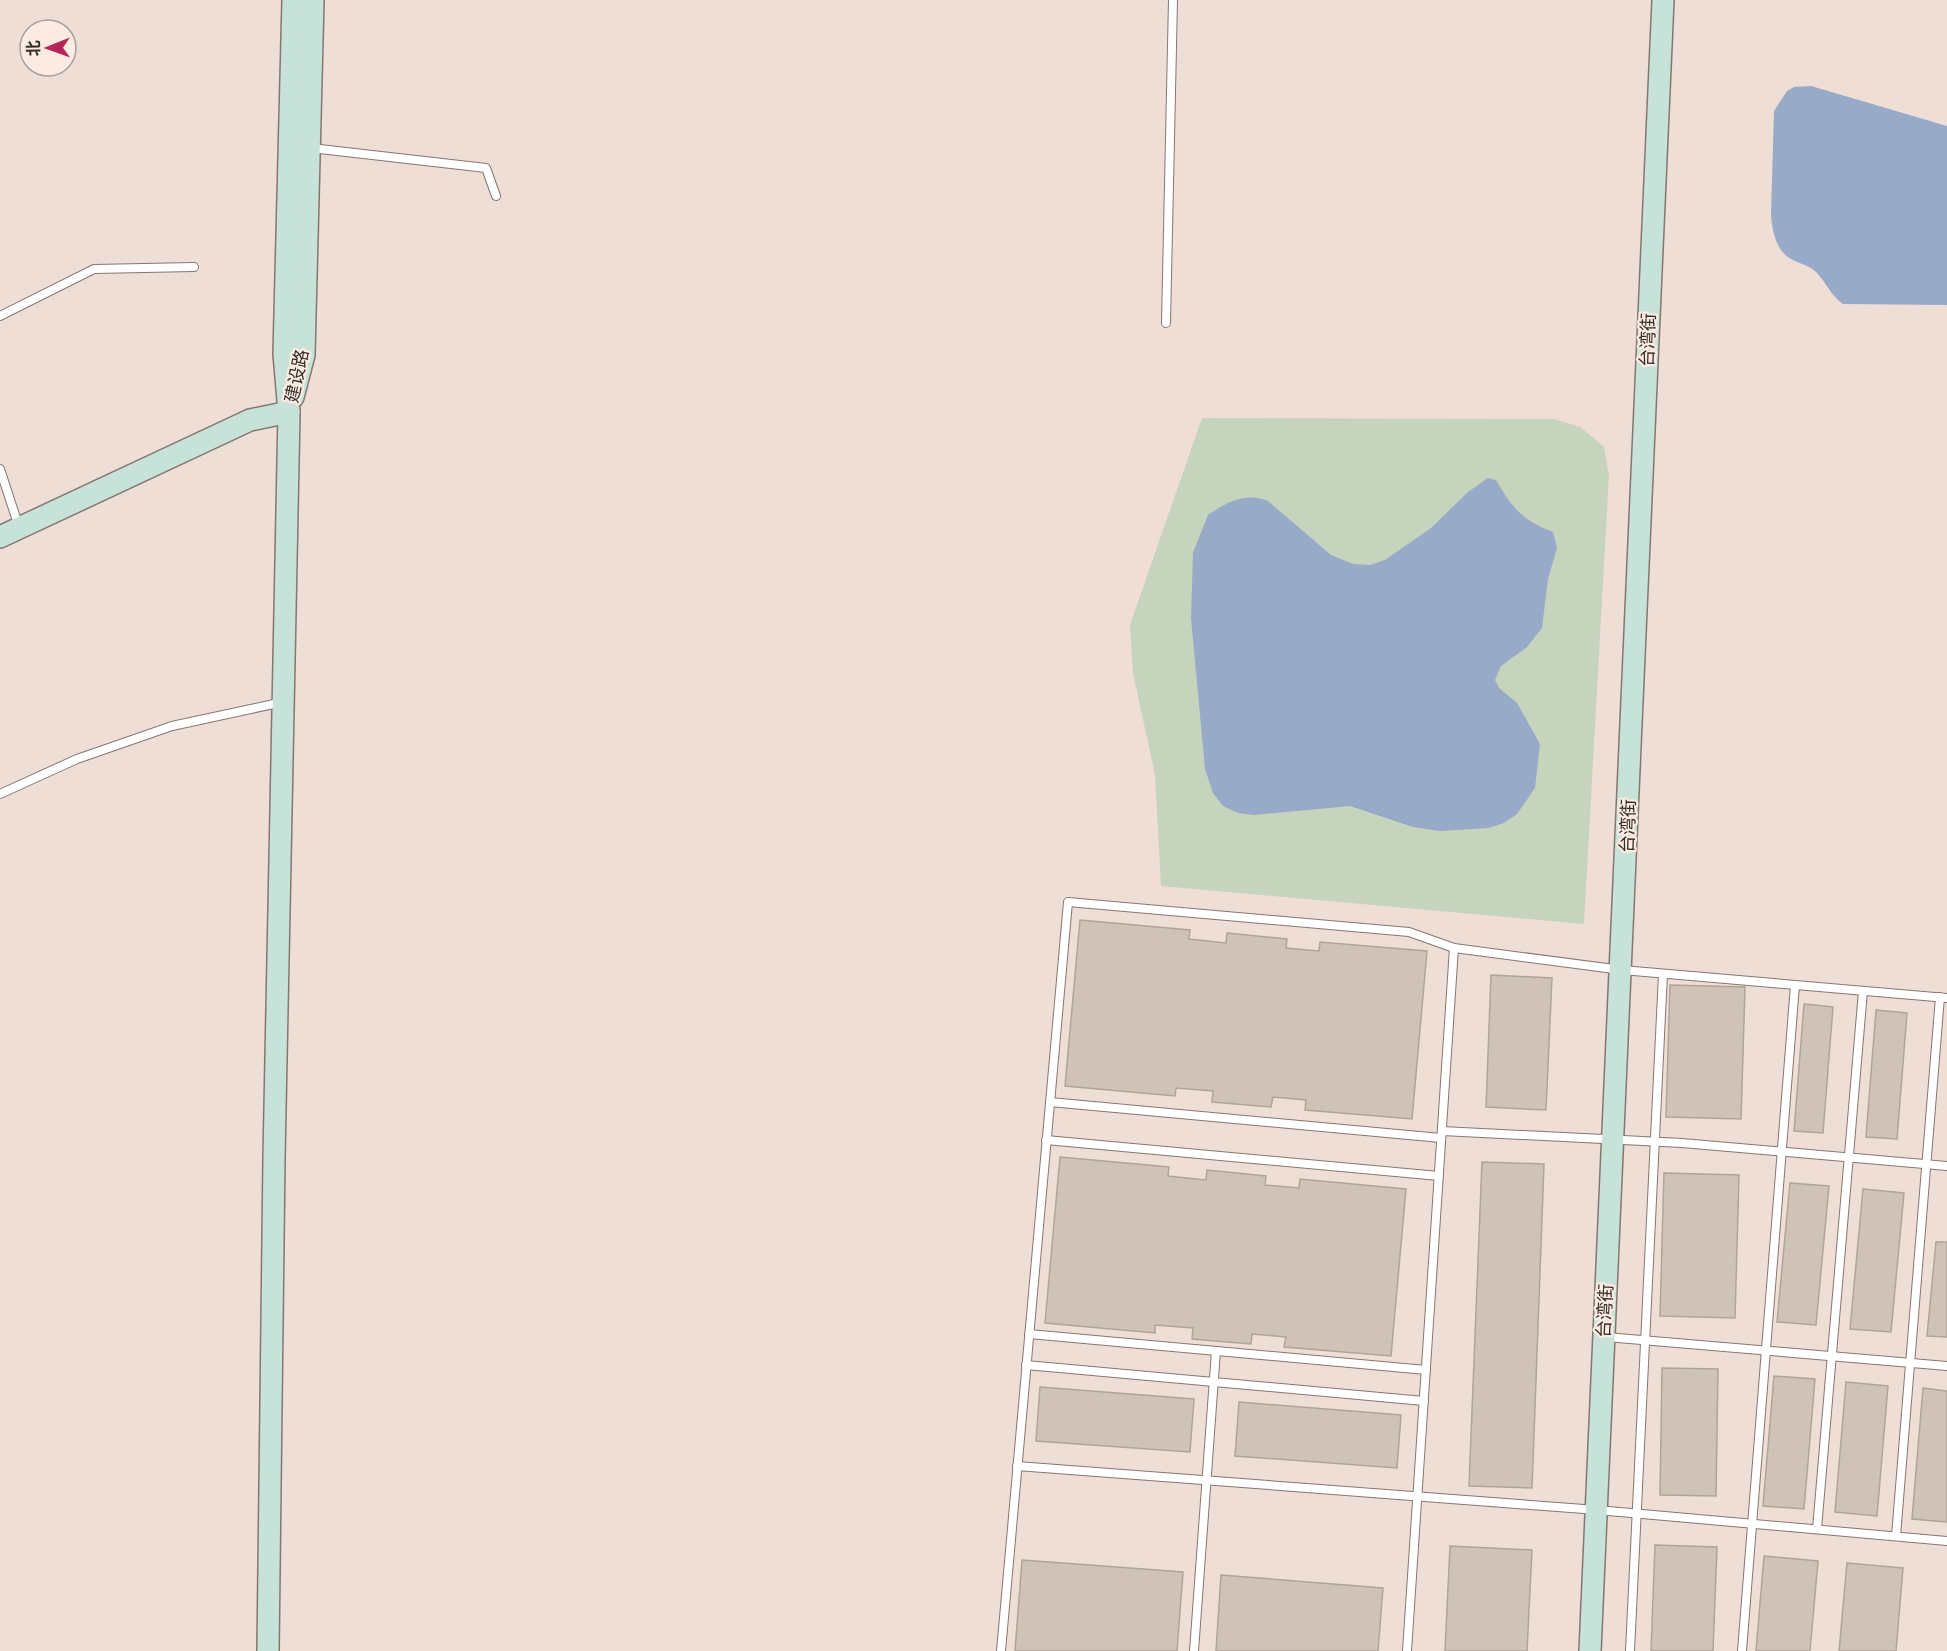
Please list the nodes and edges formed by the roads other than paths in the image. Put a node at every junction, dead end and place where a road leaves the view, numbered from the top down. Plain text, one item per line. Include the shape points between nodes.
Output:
1 (293, 0) edge
2 (313, 0) edge
3 (1173, 0) edge
4 (1663, 0) edge
5 (309, 147) junction
6 (496, 196) dead end
7 (194, 267) dead end
8 (0, 316) edge
9 (1166, 323) dead end
10 (289, 412) junction
11 (0, 469) edge
12 (20, 528) junction
13 (0, 537) edge
14 (283, 702) junction
15 (0, 794) edge
16 (1454, 948) junction
17 (1622, 970) junction
18 (1663, 974) junction
19 (1795, 985) junction
20 (1863, 991) junction
21 (1943, 997) edge
22 (1050, 1102) junction
23 (1442, 1135) junction
24 (1046, 1140) junction
25 (1613, 1140) junction
26 (1655, 1142) junction
27 (1782, 1152) junction
28 (1849, 1158) junction
29 (1926, 1164) junction
30 (1947, 1166) edge
31 (1439, 1176) junction
32 (1029, 1334) junction
33 (1604, 1337) junction
34 (1645, 1340) junction
35 (1766, 1350) junction
36 (1216, 1351) junction
37 (1832, 1356) junction
38 (1910, 1363) junction
39 (1026, 1365) junction
40 (1947, 1366) edge
41 (1426, 1370) junction
42 (1214, 1382) junction
43 (1424, 1401) junction
44 (1017, 1466) junction
45 (1207, 1481) junction
46 (1417, 1497) junction
47 (1597, 1510) junction
48 (1637, 1514) junction
49 (1753, 1524) junction
50 (1817, 1529) junction
51 (1896, 1536) junction
52 (1947, 1540) edge
53 (268, 1651) edge
54 (1001, 1651) edge
55 (1194, 1651) edge
56 (1407, 1651) edge
57 (1590, 1651) edge
58 (1630, 1651) edge
59 (1742, 1651) edge

1 - 10 street, 建设路 via 285,354
2 - 5 street, 建设路
3 - 9 lane
4 - 17 street, 台湾街
5 - 6 lane via 486,168
5 - 10 street, 建设路 via 304,355
7 - 8 lane via 94,269
10 - 12 street via 250,420
10 - 14 street
11 - 12 lane
12 - 13 street
14 - 15 lane via 172,726 77,759
14 - 53 street
16 - 17 lane
16 - 22 lane via 1409,932 1068,902
16 - 23 lane
17 - 18 lane
17 - 25 street, 台湾街
18 - 19 lane
18 - 26 lane
19 - 20 lane
19 - 27 lane
20 - 21 lane
20 - 28 lane
21 - 29 lane
22 - 23 lane
22 - 24 lane
23 - 25 lane
23 - 31 lane
24 - 31 lane
24 - 32 lane
25 - 26 lane
25 - 33 street, 台湾街
26 - 27 lane
26 - 34 lane
27 - 28 lane
27 - 35 lane
28 - 29 lane
28 - 37 lane
29 - 30 lane
29 - 38 lane
31 - 41 lane
32 - 36 lane
32 - 39 lane
33 - 34 lane
33 - 47 street, 台湾街
34 - 35 lane
34 - 48 lane
35 - 37 lane
35 - 49 lane
36 - 41 lane
36 - 42 lane
37 - 38 lane
37 - 50 lane
38 - 40 lane
38 - 51 lane
39 - 42 lane
39 - 44 lane
41 - 43 lane
42 - 43 lane
42 - 45 lane
43 - 46 lane
44 - 45 lane
44 - 54 lane
45 - 46 lane
45 - 55 lane
46 - 47 lane
46 - 56 lane
47 - 48 lane
47 - 57 street, 台湾街
48 - 49 lane
48 - 58 lane
49 - 50 lane
49 - 59 lane
50 - 51 lane
51 - 52 lane

